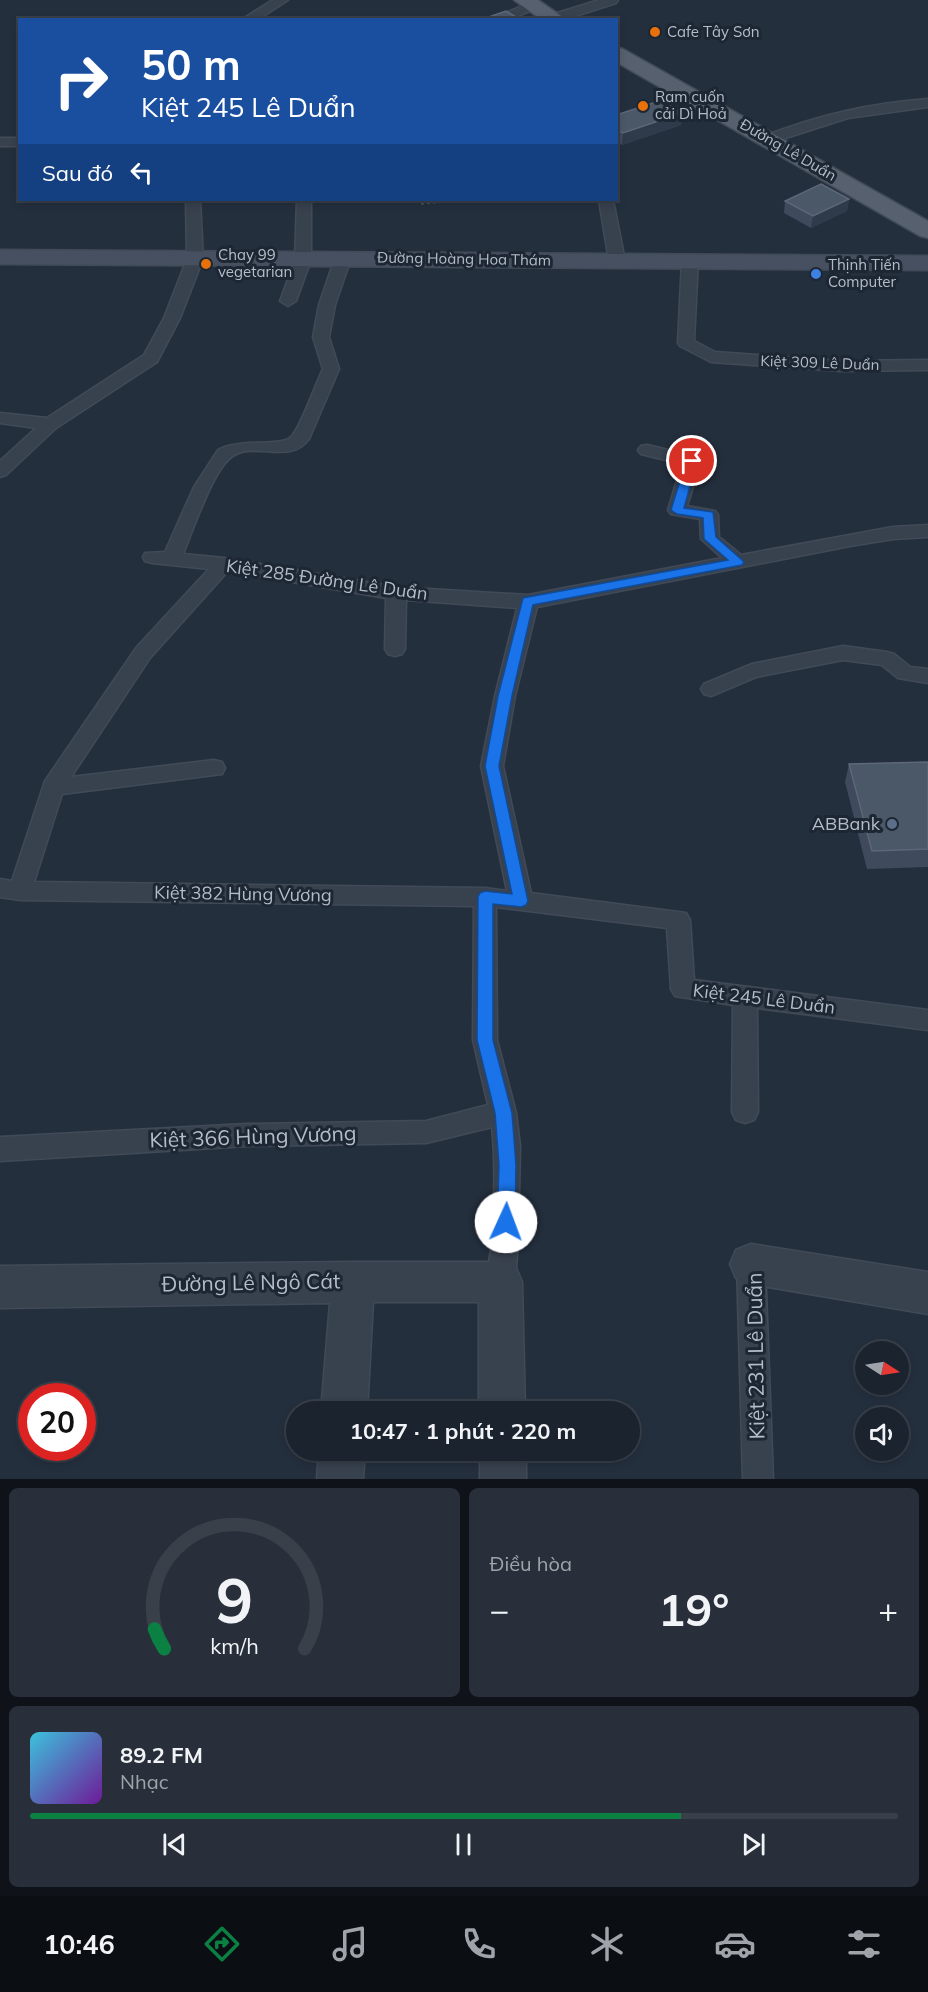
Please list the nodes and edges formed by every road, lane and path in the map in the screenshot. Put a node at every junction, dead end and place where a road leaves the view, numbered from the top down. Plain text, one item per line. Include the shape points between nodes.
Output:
1 (282, 0) edge
2 (612, 0) edge
3 (528, 3) edge
4 (251, 18) edge
5 (500, 18) edge
6 (554, 18) edge
7 (559, 18) edge
8 (618, 54) edge
9 (903, 92) dead end
10 (928, 103) edge
11 (867, 110) junction
12 (770, 139) junction
13 (0, 142) edge
14 (18, 142) edge
15 (193, 201) edge
16 (304, 201) edge
17 (419, 201) edge
18 (452, 201) edge
19 (606, 201) edge
20 (928, 231) edge
21 (0, 258) edge
22 (343, 258) junction
23 (195, 259) junction
24 (303, 260) junction
25 (690, 260) junction
26 (617, 261) junction
27 (928, 263) edge
28 (288, 301) dead end
29 (928, 365) edge
30 (0, 418) edge
31 (50, 424) junction
32 (647, 450) dead end
33 (0, 471) edge
34 (928, 531) edge
35 (738, 562) junction
36 (224, 564) junction
37 (396, 593) junction
38 (528, 602) junction
39 (395, 649) dead end
40 (928, 676) edge
41 (711, 689) dead end
42 (214, 768) dead end
43 (53, 788) junction
44 (10, 890) edge
45 (485, 897) junction
46 (521, 901) junction
47 (746, 999) junction
48 (928, 1020) edge
49 (746, 1112) dead end
50 (503, 1113) junction
51 (0, 1149) edge
52 (751, 1264) joint
53 (353, 1282) junction
54 (501, 1282) junction
55 (0, 1287) edge
56 (928, 1293) edge
57 (345, 1401) edge
58 (502, 1401) edge
59 (341, 1461) edge
60 (503, 1461) edge
61 (340, 1479) edge
62 (503, 1479) edge
63 (758, 1479) edge

1 - 4 lane
2 - 7 lane
3 - 5 lane
3 - 6 main road
8 - 12 main road, Đường Lê Duẩn
9 - 11 lane
10 - 11 lane
11 - 12 lane via 804,125
12 - 20 main road, Đường Lê Duẩn
13 - 14 lane
15 - 23 lane
16 - 24 lane
17 - 18 path via 418,204
19 - 26 lane
21 - 23 main road, Đường Hoàng Hoa Thám
22 - 24 main road, Đường Hoàng Hoa Thám
22 - 26 main road, Đường Hoàng Hoa Thám
22 - 36 lane, Kiệt 285 Đường Lê Duẩn via 321,337 331,369 300,439 277,448 247,447 224,454 161,558
23 - 24 main road, Đường Hoàng Hoa Thám
23 - 31 lane via 151,358
24 - 28 lane
25 - 26 main road, Đường Hoàng Hoa Thám
25 - 27 main road, Đường Hoàng Hoa Thám
25 - 29 lane, Kiệt 309 Lê Duẩn via 686,344 711,357 841,366
30 - 31 lane
31 - 33 lane
32 - 35 lane via 692,461 677,510 709,515 710,539
34 - 35 lane, Kiệt 285 Đường Lê Duẩn via 893,533
35 - 38 lane, Kiệt 285 Đường Lê Duẩn
36 - 37 lane, Kiệt 285 Đường Lê Duẩn
36 - 43 lane via 143,653
37 - 38 lane, Kiệt 285 Đường Lê Duẩn
37 - 39 lane
38 - 46 lane via 492,766
40 - 41 lane via 905,673 887,659 843,653 752,671
42 - 43 lane
43 - 44 lane
44 - 45 lane, Kiệt 382 Hùng Vương
45 - 46 lane, Kiệt 245 Lê Duẩn
45 - 50 lane via 485,1040
46 - 47 lane, Kiệt 245 Lê Duẩn via 678,920 683,989
47 - 48 lane, Kiệt 245 Lê Duẩn
47 - 49 lane
50 - 51 lane, Kiệt 366 Hùng Vương via 426,1132 247,1135
50 - 54 lane via 508,1183
52 - 56 street, Kiệt 231 Lê Duẩn
52 - 63 lane, Kiệt 231 Lê Duẩn
53 - 54 street, Đường Lê Ngô Cát
53 - 55 street, Đường Lê Ngô Cát
53 - 57 street
54 - 58 street
59 - 61 street
60 - 62 street

